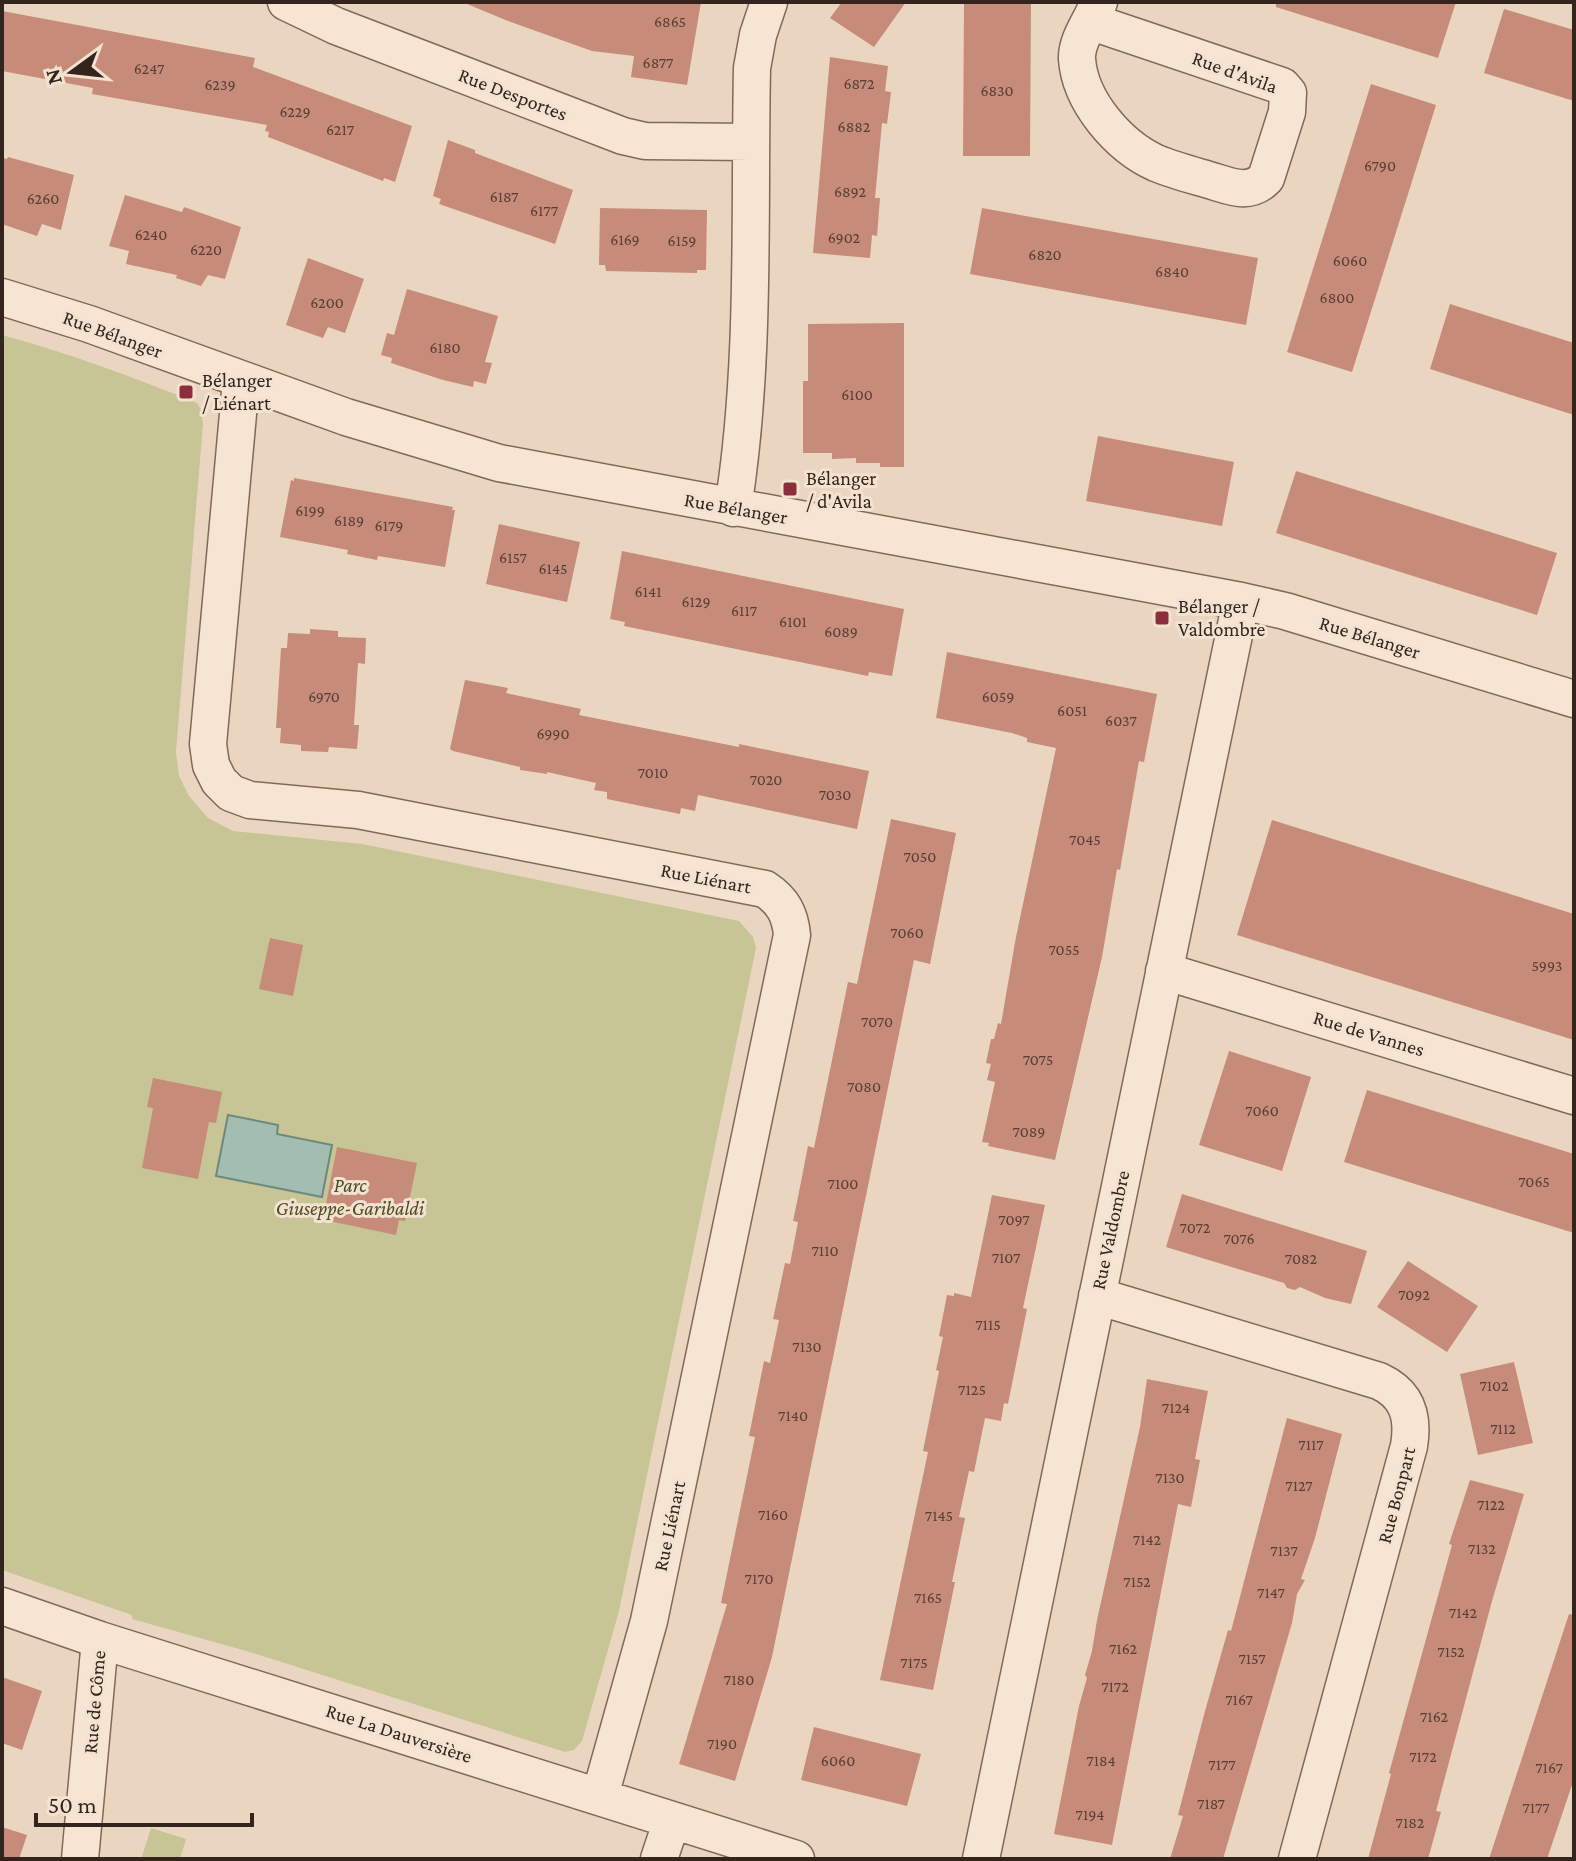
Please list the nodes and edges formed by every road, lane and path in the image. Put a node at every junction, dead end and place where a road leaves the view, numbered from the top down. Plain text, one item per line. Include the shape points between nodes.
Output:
1 (286, 2) edge
2 (769, 2) edge
3 (1095, 12) edge
4 (751, 142) junction
5 (2, 297) edge
6 (241, 381) junction
7 (733, 508) junction
8 (1241, 601) junction
9 (1574, 699) edge
10 (1164, 971) junction
11 (1574, 1096) edge
12 (1097, 1296) junction
13 (2, 1606) edge
14 (100, 1640) junction
15 (600, 1796) junction
16 (672, 1820) junction
17 (80, 1859) edge
18 (659, 1859) edge
19 (796, 1859) edge
20 (981, 1859) edge
21 (1297, 1859) edge

1 - 4 street, Rue Desportes via 623,136
2 - 4 street via 752,68
3 - 3 street, Rue d'Avila via 1079,44 1080,73 1091,101 1131,149 1157,163 1233,187 1252,189 1266,178 1289,102 1282,86
4 - 7 street via 749,326
5 - 6 street, Rue Bélanger
6 - 7 street, Rue Bélanger via 499,463
6 - 15 street, Rue Liénart via 208,744 211,765 231,793 250,800 358,810 765,889 777,897 791,921 649,1621
7 - 8 street, Rue Bélanger
8 - 9 street, Rue Bélanger
8 - 10 street, Rue Valdombre
10 - 11 street, Rue de Vannes
10 - 12 street, Rue Valdombre
12 - 20 street, Rue Valdombre
12 - 21 street, Rue Bonpart via 1379,1381 1400,1395 1411,1418 1409,1446
13 - 14 street, Rue La Dauversière
14 - 15 street, Rue La Dauversière
14 - 17 street, Rue de Côme
15 - 16 street, Rue La Dauversière
16 - 18 street
16 - 19 street, Rue La Dauversière

